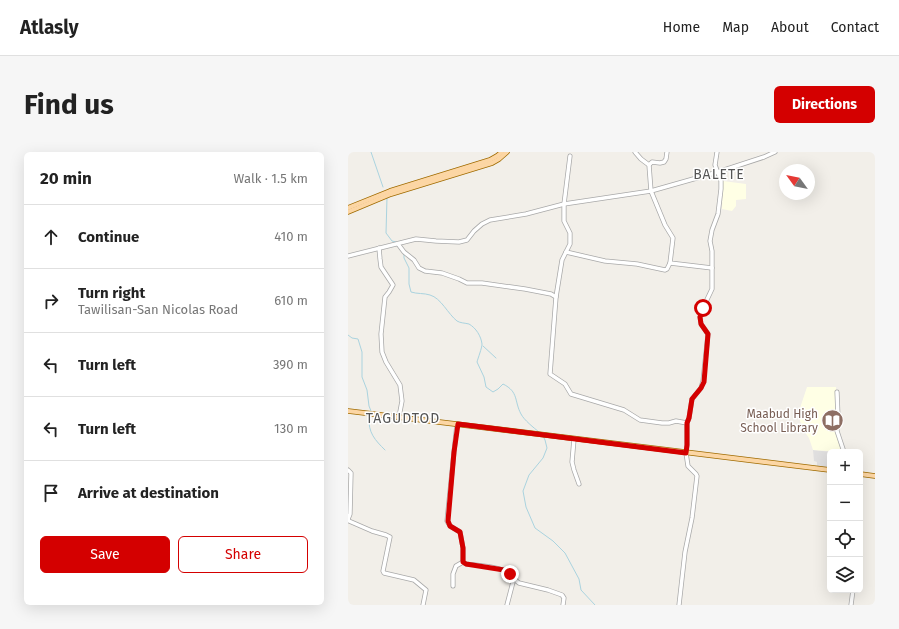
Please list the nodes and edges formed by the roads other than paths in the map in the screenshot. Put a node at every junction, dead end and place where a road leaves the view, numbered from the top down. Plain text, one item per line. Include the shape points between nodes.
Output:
1 (502, 152) edge
2 (507, 152) edge
3 (635, 152) edge
4 (667, 152) edge
5 (717, 152) edge
6 (775, 152) edge
7 (570, 156) dead end
8 (649, 166) junction
9 (718, 172) junction
10 (651, 191) junction
11 (384, 195) junction
12 (564, 204) junction
13 (348, 208) edge
14 (348, 212) edge
15 (398, 244) junction
16 (379, 248) junction
17 (566, 252) junction
18 (349, 254) edge
19 (670, 263) junction
20 (712, 268) junction
21 (556, 297) junction
22 (837, 392) dead end
23 (348, 411) edge
24 (399, 417) junction
25 (687, 423) junction
26 (458, 424) junction
27 (574, 439) junction
28 (843, 449) edge
29 (686, 453) junction
30 (348, 470) edge
31 (827, 470) edge
32 (863, 474) edge
33 (875, 476) edge
34 (579, 484) dead end
35 (348, 519) edge
36 (463, 562) junction
37 (514, 578) junction
38 (453, 586) dead end
39 (853, 593) edge
40 (423, 605) edge
41 (507, 605) edge
42 (563, 605) edge
43 (679, 605) edge
44 (851, 605) edge

1 - 11 main road via 490,160
2 - 11 main road via 492,163
3 - 8 street
4 - 8 street via 664,162 652,162
5 - 9 street via 715,165
6 - 9 street
7 - 12 street
8 - 10 street
9 - 10 street
9 - 20 street via 721,181 720,201 710,240
10 - 12 street
10 - 19 street via 673,238
11 - 13 main road
11 - 14 main road
12 - 15 street via 490,220 482,224 467,240 459,242 416,239
12 - 17 street via 564,221 570,233 570,244
15 - 16 street
15 - 21 street via 419,268 425,271 442,273 467,283 526,289
16 - 18 street
16 - 24 street via 381,267 393,284 385,297 381,334 382,352 400,385 402,401
17 - 19 street via 665,270
17 - 21 street via 562,260
19 - 20 street
20 - 25 street via 712,289 700,317 701,324 708,334 704,382 692,399
21 - 25 street via 550,374 565,384 571,394 624,410 640,420
22 - 28 street via 837,431
23 - 24 main road
24 - 26 main road
25 - 29 street
26 - 27 main road
26 - 36 street via 448,521 450,526 460,532
27 - 29 main road
27 - 34 street via 572,462
29 - 31 main road
29 - 43 street via 688,466 697,476
30 - 35 street via 351,473
32 - 33 main road
35 - 40 street via 390,537 383,571 414,580 426,590
36 - 37 street via 504,570
36 - 38 street via 456,566
37 - 41 street
37 - 42 street via 519,583 562,595
39 - 44 street

